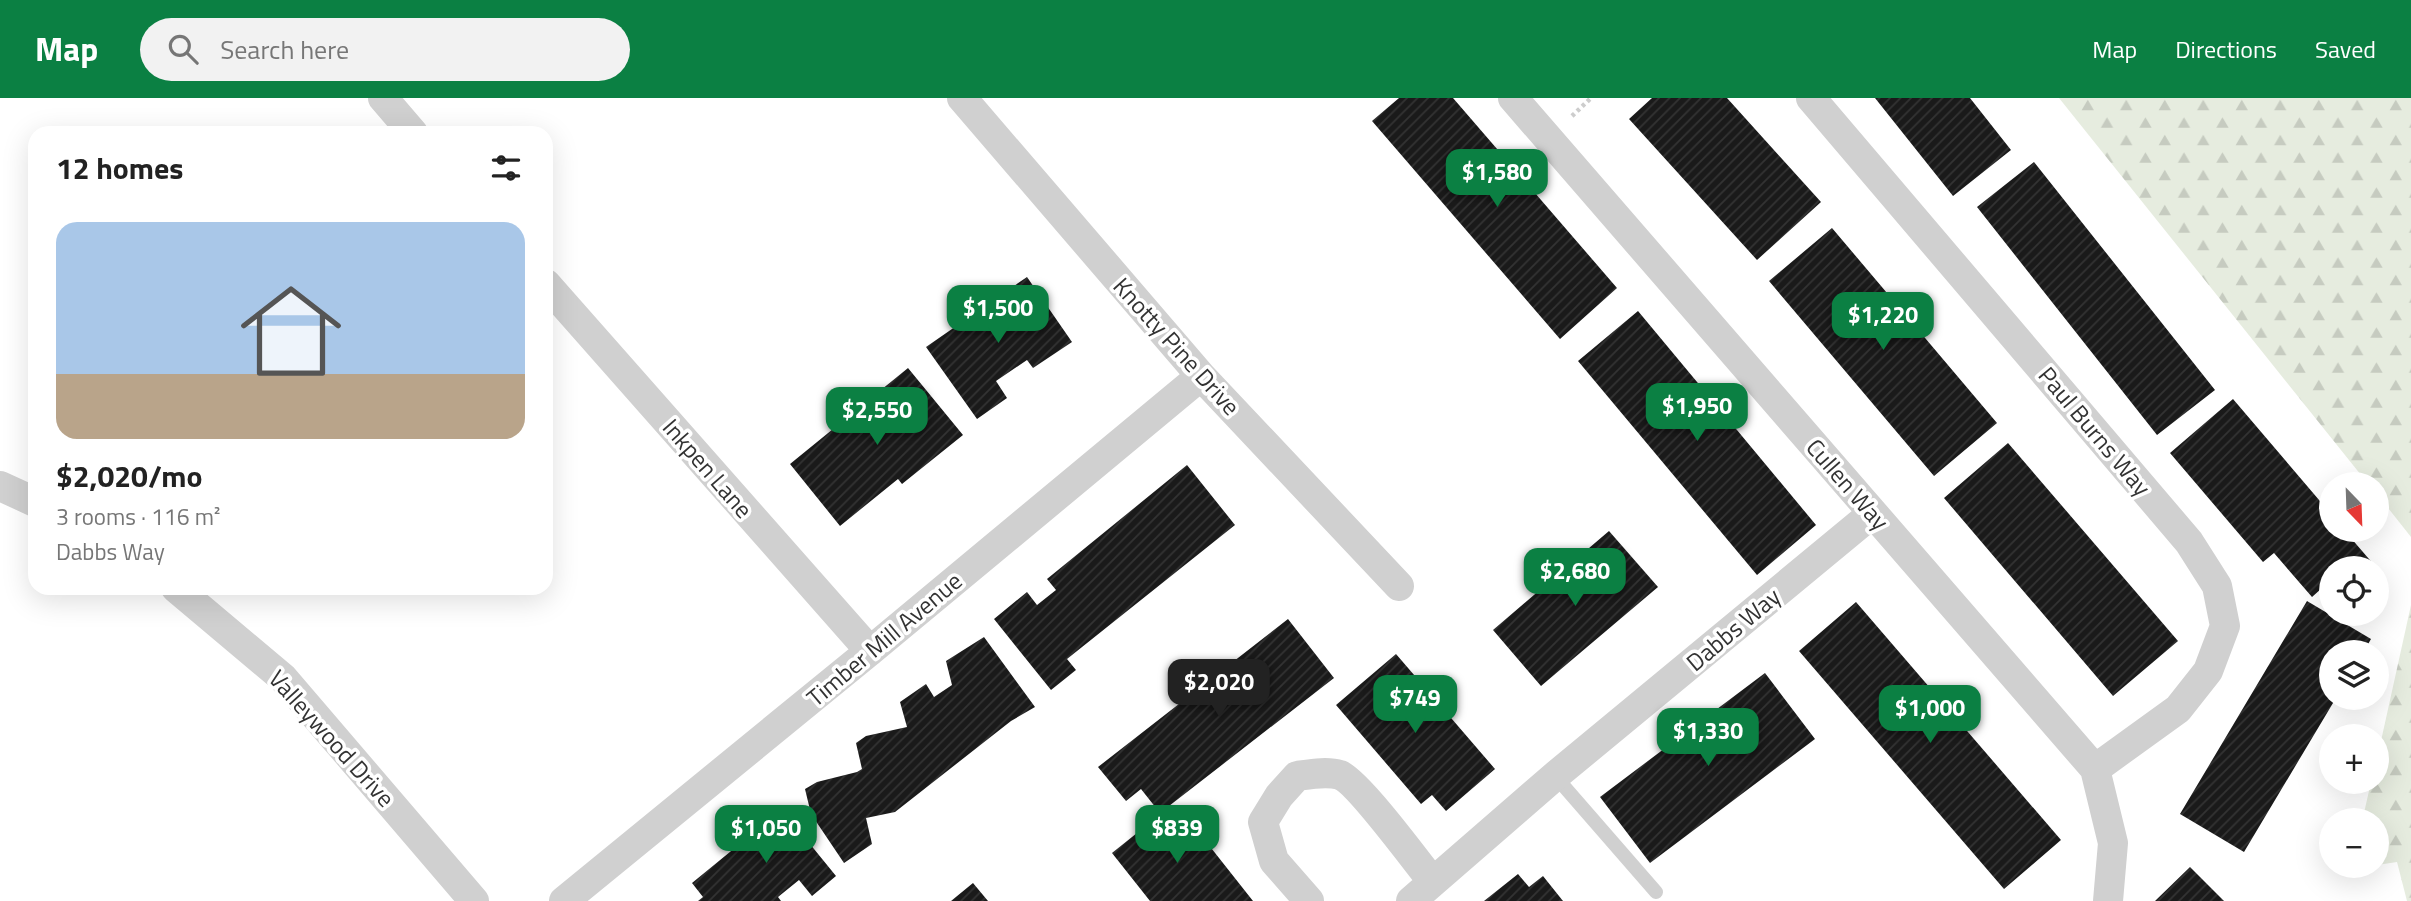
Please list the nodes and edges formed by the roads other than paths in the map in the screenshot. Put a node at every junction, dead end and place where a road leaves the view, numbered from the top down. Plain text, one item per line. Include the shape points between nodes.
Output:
1 (383, 98) edge
2 (962, 98) edge
3 (1513, 98) edge
4 (1811, 98) edge
5 (408, 126) edge
6 (553, 292) edge
7 (1201, 376) junction
8 (0, 486) edge
9 (28, 499) edge
10 (1873, 513) junction
11 (1399, 586) dead end
12 (184, 595) edge
13 (870, 652) junction
14 (2095, 769) junction
15 (1555, 776) junction
16 (1422, 891) edge
17 (1656, 892) dead end
18 (474, 901) edge
19 (564, 901) edge
20 (1309, 901) edge
21 (2108, 901) edge

1 - 5 street
2 - 7 street, Knotty Pine Drive
3 - 10 street, Cullen Way
4 - 14 street, Paul Burns Way via 2189,542 2217,586 2225,626 2208,671 2178,709
6 - 13 street, Inkpen Lane
7 - 11 street, Knotty Pine Drive
7 - 13 street, Timber Mill Avenue
8 - 9 street
10 - 14 street, Cullen Way
10 - 15 street, Dabbs Way
12 - 18 street, Valleywood Drive via 283,678
13 - 19 street, Timber Mill Avenue
14 - 21 street, Cullen Way via 2113,843
15 - 16 street, Dabbs Way
15 - 17 lane
16 - 20 street, Dabbs Way via 1365,797 1342,776 1319,773 1297,776 1262,822 1274,861

